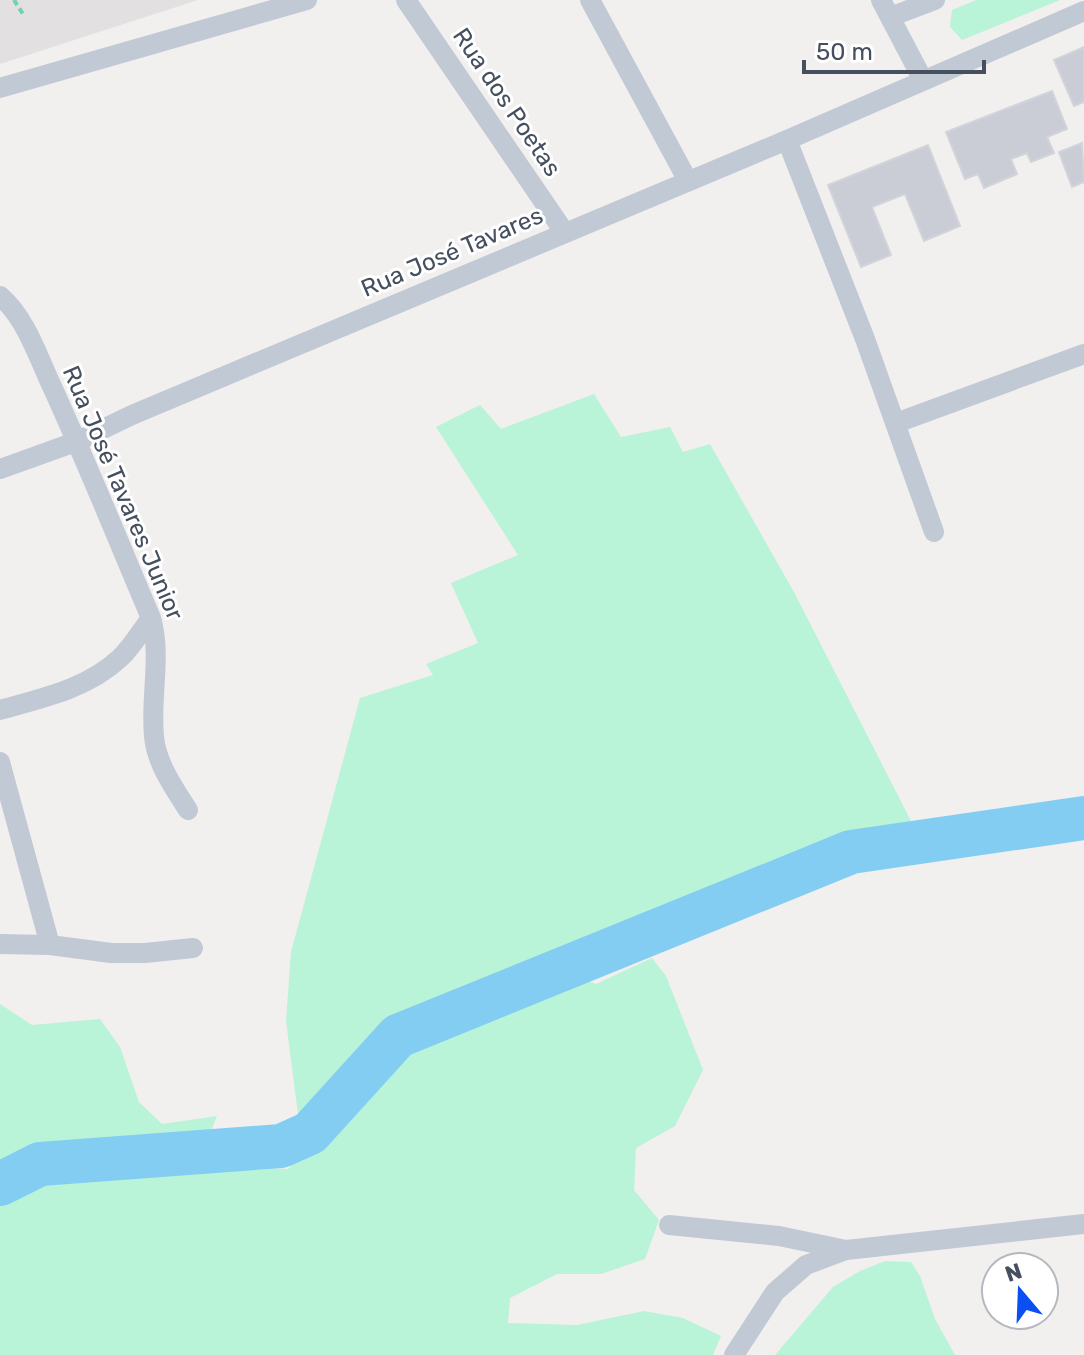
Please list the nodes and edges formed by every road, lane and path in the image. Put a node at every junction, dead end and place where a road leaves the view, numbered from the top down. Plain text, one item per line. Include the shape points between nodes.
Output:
1 (14, 0) edge
2 (307, 0) edge
3 (406, 0) edge
4 (590, 0) edge
5 (935, 0) edge
6 (244, 8) edge
7 (886, 8) edge
8 (1084, 11) edge
9 (23, 14) dead end
10 (923, 80) junction
11 (0, 88) edge
12 (787, 140) junction
13 (688, 181) junction
14 (565, 233) junction
15 (0, 296) edge
16 (1084, 354) edge
17 (896, 423) junction
18 (78, 441) junction
19 (0, 469) edge
20 (934, 532) dead end
21 (151, 618) junction
22 (0, 710) edge
23 (0, 762) edge
24 (188, 810) dead end
25 (0, 944) edge
26 (50, 945) junction
27 (193, 948) dead end
28 (1084, 1224) edge
29 (669, 1225) dead end
30 (846, 1250) junction
31 (734, 1355) edge

1 - 9 path
2 - 6 street
3 - 14 street, Rua dos Poetas
4 - 13 street
5 - 7 street
6 - 11 street
7 - 10 street
8 - 10 street, Rua José Tavares
10 - 12 street, Rua José Tavares
12 - 13 street, Rua José Tavares
12 - 17 street
13 - 14 street, Rua José Tavares
14 - 18 street, Rua José Tavares
15 - 18 street, Rua José Tavares Junior via 25,329
16 - 17 street
17 - 20 street
18 - 19 street, Rua José Tavares
18 - 21 street, Rua José Tavares Junior
21 - 22 street via 121,657 93,679
21 - 24 street, Rua José Tavares Junior via 156,638 154,740
23 - 26 street
25 - 26 street
26 - 27 street via 111,953
28 - 30 street
29 - 30 street via 779,1236
30 - 31 street via 806,1265 775,1292

